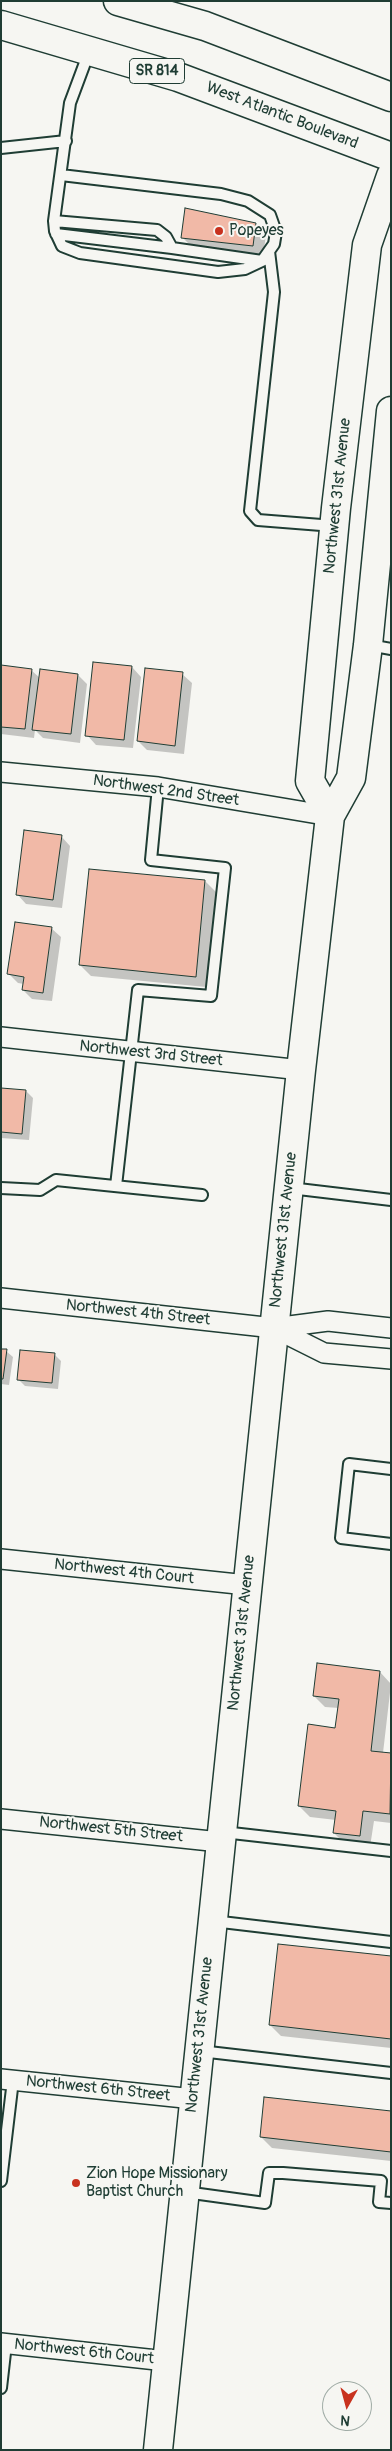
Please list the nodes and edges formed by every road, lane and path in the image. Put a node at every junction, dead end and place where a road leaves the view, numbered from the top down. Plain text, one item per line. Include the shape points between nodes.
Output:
1 (118, 1) edge
2 (1, 25) edge
3 (89, 51) junction
4 (391, 97) edge
5 (66, 140) junction
6 (1, 148) edge
7 (391, 157) edge
8 (61, 175) junction
9 (391, 176) edge
10 (54, 221) junction
11 (56, 234) junction
12 (172, 248) junction
13 (269, 251) junction
14 (262, 261) junction
15 (391, 411) edge
16 (334, 526) junction
17 (379, 647) edge
18 (1, 772) edge
19 (158, 787) junction
20 (330, 816) junction
21 (1, 1037) edge
22 (132, 1052) junction
23 (301, 1070) junction
24 (116, 1186) junction
25 (1, 1188) edge
26 (289, 1188) junction
27 (202, 1195) dead end
28 (391, 1200) edge
29 (1, 1298) edge
30 (274, 1328) junction
31 (391, 1328) edge
32 (391, 1359) edge
33 (391, 1469) edge
34 (391, 1544) edge
35 (1, 1558) edge
36 (247, 1584) junction
37 (1, 1819) edge
38 (221, 1837) junction
39 (391, 1851) edge
40 (212, 1921) junction
41 (391, 1942) edge
42 (199, 2050) junction
43 (391, 2073) edge
44 (7, 2080) edge
45 (194, 2099) junction
46 (1, 2181) edge
47 (184, 2192) junction
48 (391, 2203) edge
49 (4, 2343) edge
50 (166, 2361) junction
51 (1, 2388) edge
52 (158, 2450) edge

1 - 4 main road via 205,26
2 - 3 main road, West Atlantic Boulevard / SR 814
3 - 5 lane via 70,103
3 - 7 main road, West Atlantic Boulevard / SR 814 via 178,77
5 - 6 lane
5 - 8 lane
8 - 10 lane
8 - 13 lane via 221,194 248,201 270,215 276,232
9 - 16 main road, Northwest 31st Avenue via 367,245
10 - 11 lane
10 - 12 lane via 157,230
11 - 12 lane
11 - 14 lane via 62,246 80,253 218,272 245,269
12 - 14 lane
13 - 14 lane
13 - 16 lane via 274,292 250,511 258,520
15 - 17 main road, Northwest 31st Avenue via 378,596
16 - 20 main road, Northwest 31st Avenue via 310,780
17 - 20 main road, Northwest 31st Avenue via 351,778
18 - 19 street, Northwest 2nd Street
19 - 20 street, Northwest 2nd Street
19 - 22 lane via 152,860 225,868 211,996 138,990
20 - 23 main road, Northwest 31st Avenue
21 - 22 street, Northwest 3rd Street
22 - 23 street, Northwest 3rd Street
22 - 24 lane
23 - 26 main road, Northwest 31st Avenue
24 - 25 lane via 56,1180 40,1190
24 - 27 lane
26 - 28 lane
26 - 30 main road, Northwest 31st Avenue
29 - 30 street, Northwest 4th Street
30 - 31 street via 328,1321
30 - 32 street via 324,1353
30 - 36 main road, Northwest 31st Avenue
33 - 34 lane via 349,1464 341,1538
35 - 36 street, Northwest 4th Court
36 - 38 main road, Northwest 31st Avenue
37 - 38 street, Northwest 5th Street
38 - 39 lane
38 - 40 main road, Northwest 31st Avenue
40 - 41 lane
40 - 42 main road, Northwest 31st Avenue
42 - 43 lane
42 - 45 main road, Northwest 31st Avenue
44 - 45 street, Northwest 6th Street
44 - 46 lane
45 - 47 main road, Northwest 31st Avenue
47 - 48 lane via 265,2203 269,2173 283,2172 381,2181 379,2202
47 - 50 main road, Northwest 31st Avenue
49 - 50 street, Northwest 6th Court
49 - 51 lane
50 - 52 main road, Northwest 31st Avenue

